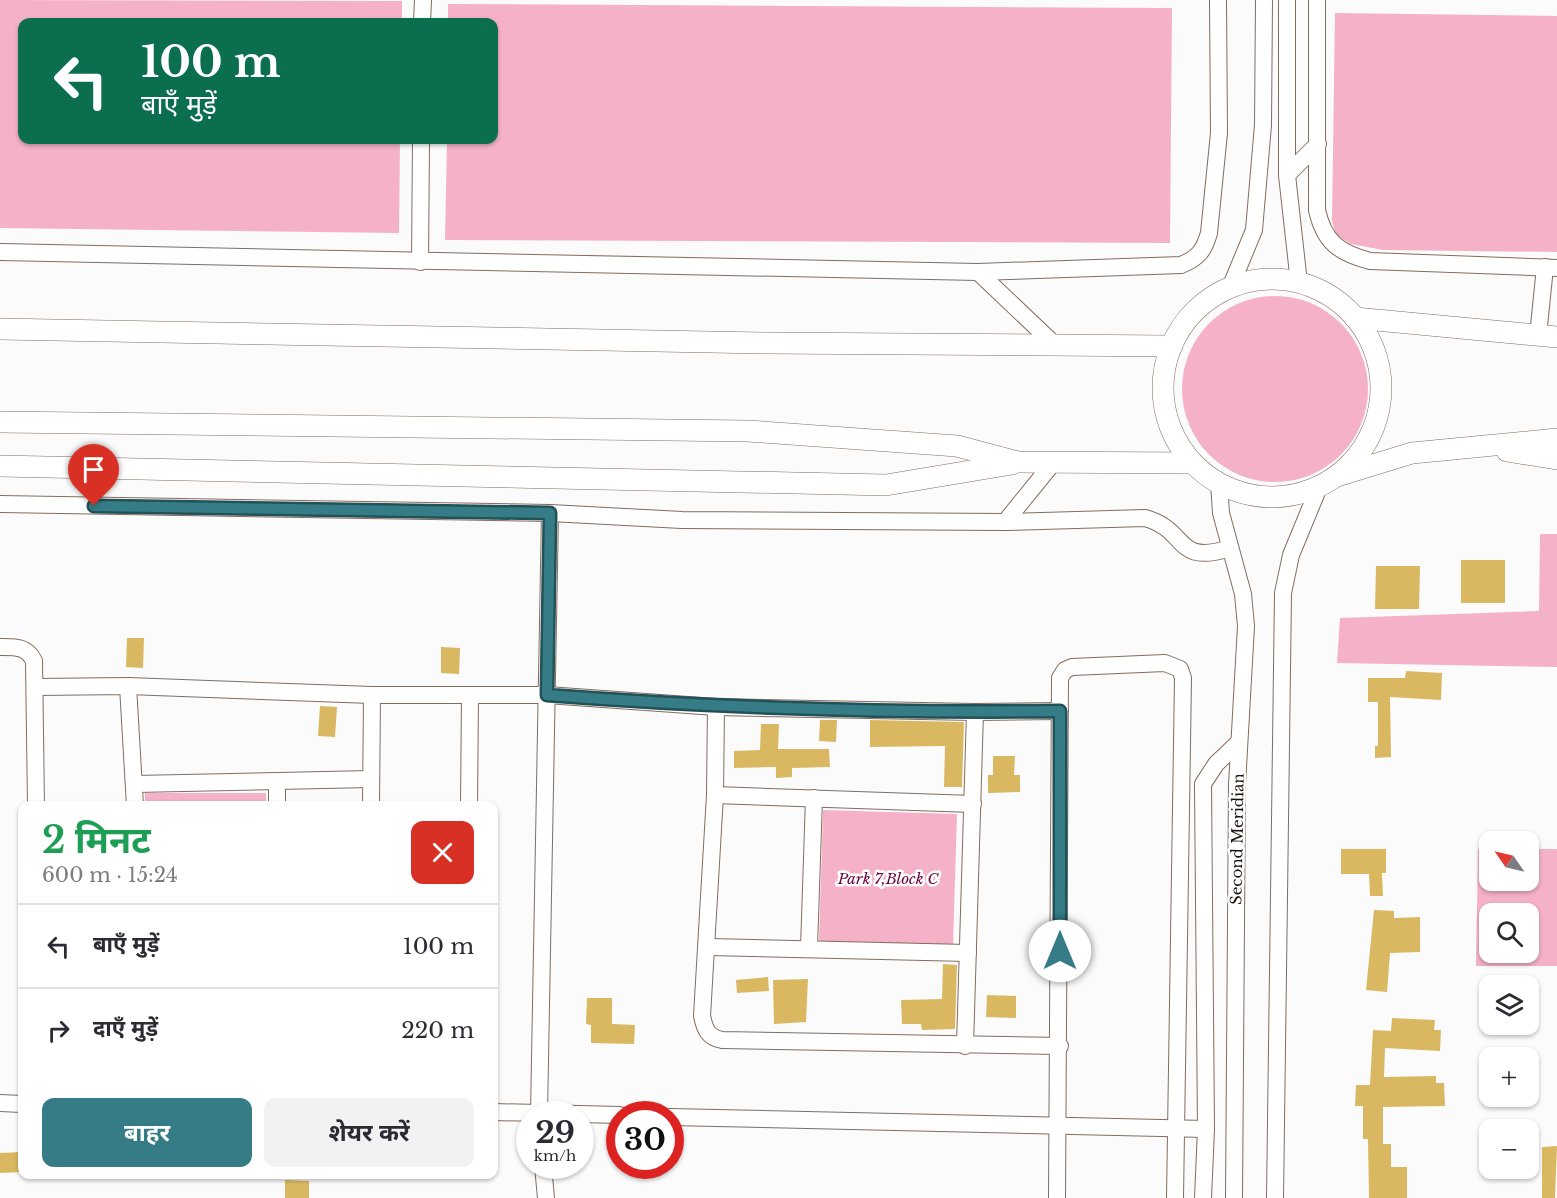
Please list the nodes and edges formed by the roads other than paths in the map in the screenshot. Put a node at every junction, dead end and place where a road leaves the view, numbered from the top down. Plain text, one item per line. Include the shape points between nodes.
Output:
1 (423, 0) edge
2 (1218, 0) edge
3 (1264, 0) edge
4 (1287, 0) edge
5 (1317, 0) edge
6 (423, 18) edge
7 (421, 144) edge
8 (1318, 144) junction
9 (1287, 176) junction
10 (0, 252) edge
11 (420, 262) junction
12 (1551, 268) edge
13 (978, 272) junction
14 (1299, 284) junction
15 (1230, 288) junction
16 (1355, 318) junction
17 (0, 329) edge
18 (1547, 337) edge
19 (1054, 345) junction
20 (1172, 346) junction
21 (0, 422) edge
22 (1557, 439) edge
23 (1477, 446) junction
24 (1557, 459) edge
25 (1018, 462) junction
26 (1053, 463) junction
27 (1192, 463) junction
28 (0, 466) edge
29 (1327, 482) junction
30 (1219, 483) junction
31 (0, 504) edge
32 (550, 513) junction
33 (1005, 522) junction
34 (1230, 548) junction
35 (0, 647) edge
36 (128, 686) junction
37 (36, 687) junction
38 (372, 695) junction
39 (547, 695) junction
40 (470, 696) junction
41 (716, 707) junction
42 (1060, 711) junction
43 (975, 712) junction
44 (1239, 742) junction
45 (371, 779) junction
46 (277, 782) junction
47 (135, 784) junction
48 (715, 795) junction
49 (814, 798) junction
50 (36, 801) edge
51 (135, 801) edge
52 (277, 801) edge
53 (371, 801) edge
54 (469, 801) edge
55 (972, 804) junction
56 (708, 947) junction
57 (809, 948) junction
58 (968, 953) junction
59 (965, 1046) junction
60 (1060, 1047) junction
61 (539, 1101) edge
62 (0, 1103) edge
63 (18, 1104) edge
64 (498, 1112) edge
65 (516, 1113) edge
66 (684, 1117) edge
67 (1058, 1127) junction
68 (1177, 1127) junction
69 (1206, 1128) junction
70 (544, 1179) edge
71 (546, 1198) edge
72 (1057, 1198) edge
73 (1175, 1198) edge
74 (1203, 1198) edge
75 (1234, 1198) edge
76 (1275, 1198) edge

1 - 6 street
2 - 13 street via 1219,133 1209,233 1197,258 1164,267
3 - 15 street via 1263,125 1254,230
4 - 9 street
5 - 8 street
7 - 11 street
8 - 9 street
8 - 12 street via 1317,210 1322,232 1338,248 1371,261
9 - 14 street
10 - 11 street
11 - 13 street
12 - 18 street
13 - 19 street
14 - 15 main road via 1269,279
14 - 16 main road via 1320,290
15 - 20 main road via 1186,321
16 - 18 main road
16 - 29 main road via 1378,357 1382,386 1375,418 1362,449
17 - 19 main road
19 - 20 main road
20 - 27 main road via 1164,373 1166,414 1176,440
21 - 25 main road via 748,432 957,446
22 - 23 main road
23 - 24 main road
23 - 29 main road via 1412,453
25 - 26 main road
25 - 28 main road via 886,484
26 - 27 main road
26 - 33 street
27 - 30 main road
29 - 30 main road via 1278,497 1260,497
29 - 76 street via 1291,555 1283,593
30 - 34 street, Second Meridian via 1221,513
31 - 32 street
32 - 33 street via 682,520
32 - 39 street
33 - 34 street via 1145,518 1157,521 1198,554
34 - 44 street, Second Meridian via 1245,607
35 - 37 street via 27,651 34,662
36 - 37 street
36 - 38 street
36 - 47 street
37 - 50 street
38 - 40 street
38 - 45 street
39 - 40 street
39 - 41 street
39 - 61 street
40 - 54 street
41 - 43 street
41 - 48 street
42 - 43 street
42 - 60 street
42 - 68 street via 1060,678 1072,667 1165,663 1180,669 1183,678
43 - 55 street
44 - 69 street via 1216,764 1203,784
44 - 75 street, Second Meridian
45 - 46 street
45 - 53 street
46 - 47 street
46 - 52 street
47 - 51 street
48 - 49 street
48 - 56 street
49 - 55 street
49 - 57 street
55 - 58 street
56 - 57 street
56 - 59 street via 702,1016 704,1028 712,1038
57 - 58 street
58 - 59 street
59 - 60 street
60 - 67 street
62 - 63 street
64 - 65 street
66 - 67 street
67 - 68 street
67 - 72 street
68 - 69 street
68 - 73 street
69 - 74 street
70 - 71 street

